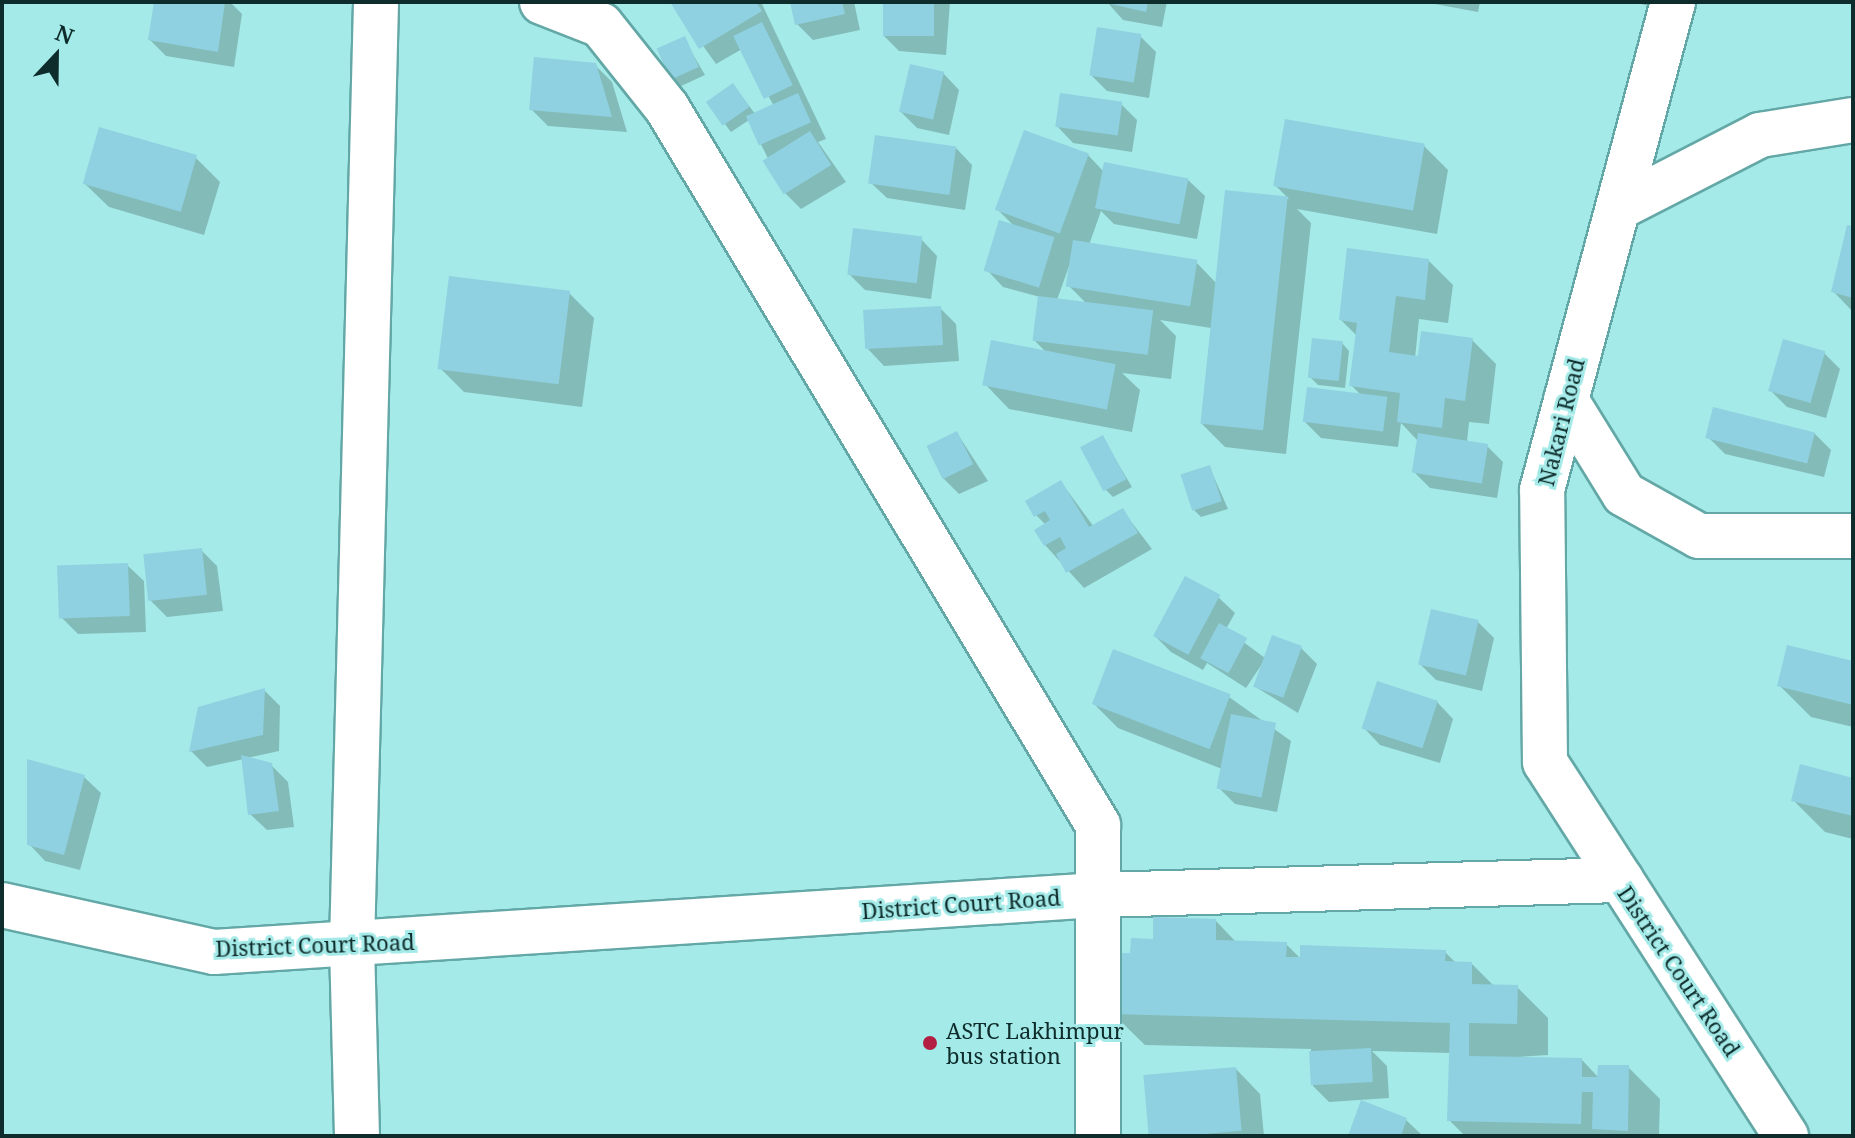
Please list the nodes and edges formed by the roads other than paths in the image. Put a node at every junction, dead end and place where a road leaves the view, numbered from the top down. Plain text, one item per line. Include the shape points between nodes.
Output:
1 (376, 2) edge
2 (542, 2) edge
3 (1673, 2) edge
4 (1853, 120) edge
5 (1618, 208) junction
6 (1566, 400) junction
7 (1853, 536) edge
8 (1621, 880) junction
9 (1099, 895) junction
10 (2, 905) edge
11 (352, 945) junction
12 (357, 1136) edge
13 (1098, 1136) edge
14 (1786, 1136) edge

1 - 11 street
2 - 9 street via 601,25 667,108 1098,825
3 - 5 street, Nakari Road
4 - 5 street via 1760,135
5 - 6 street, Nakari Road
6 - 7 street via 1624,494 1699,536
6 - 8 street, Nakari Road via 1542,490 1545,762
8 - 9 street, District Court Road
8 - 14 street, District Court Road
9 - 11 street, District Court Road
9 - 13 street
10 - 11 street, District Court Road via 214,952
11 - 12 street

